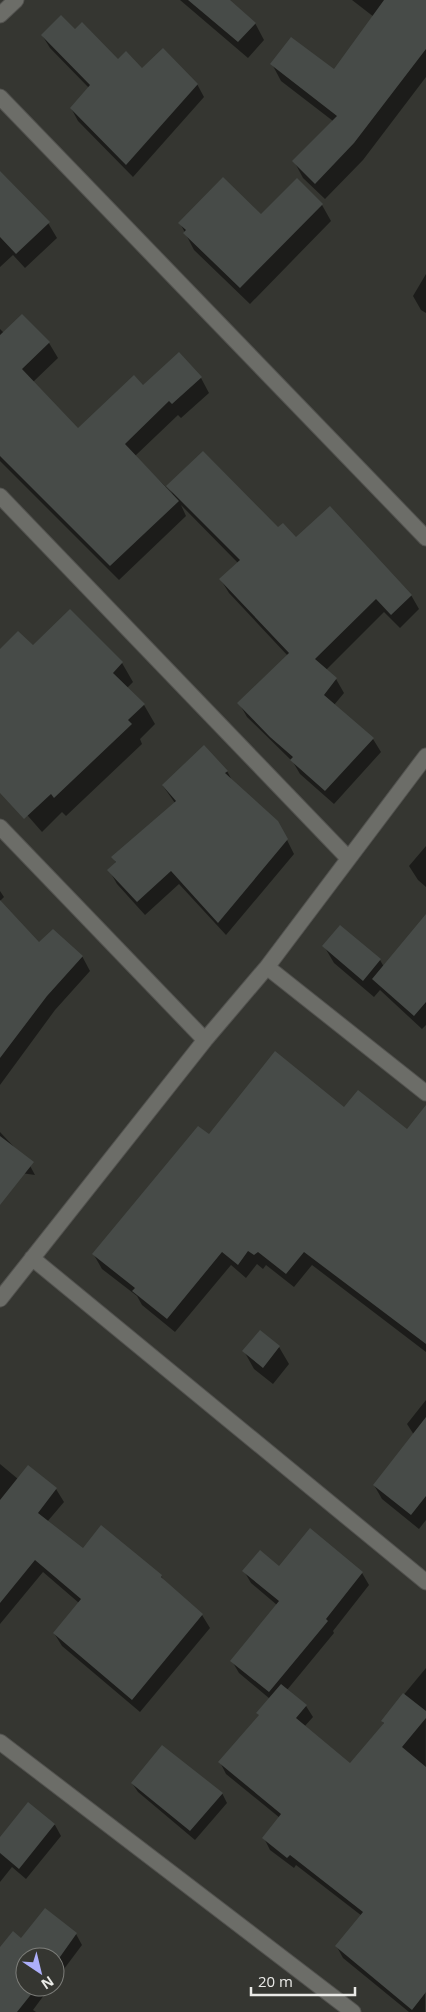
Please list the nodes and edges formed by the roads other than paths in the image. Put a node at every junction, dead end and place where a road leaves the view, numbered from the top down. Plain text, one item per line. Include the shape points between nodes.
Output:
1 (16, 0) edge
2 (0, 15) edge
3 (0, 97) edge
4 (0, 496) edge
5 (426, 538) edge
6 (426, 756) edge
7 (0, 827) edge
8 (348, 858) junction
9 (268, 967) junction
10 (205, 1040) junction
11 (426, 1093) edge
12 (32, 1258) junction
13 (0, 1299) edge
14 (426, 1582) edge
15 (0, 1742) edge
16 (353, 2012) edge

1 - 2 street
3 - 5 street
4 - 8 street
6 - 8 street
7 - 10 street
8 - 9 street
9 - 10 street
9 - 11 street
10 - 12 street
12 - 13 street
12 - 14 street
15 - 16 street

